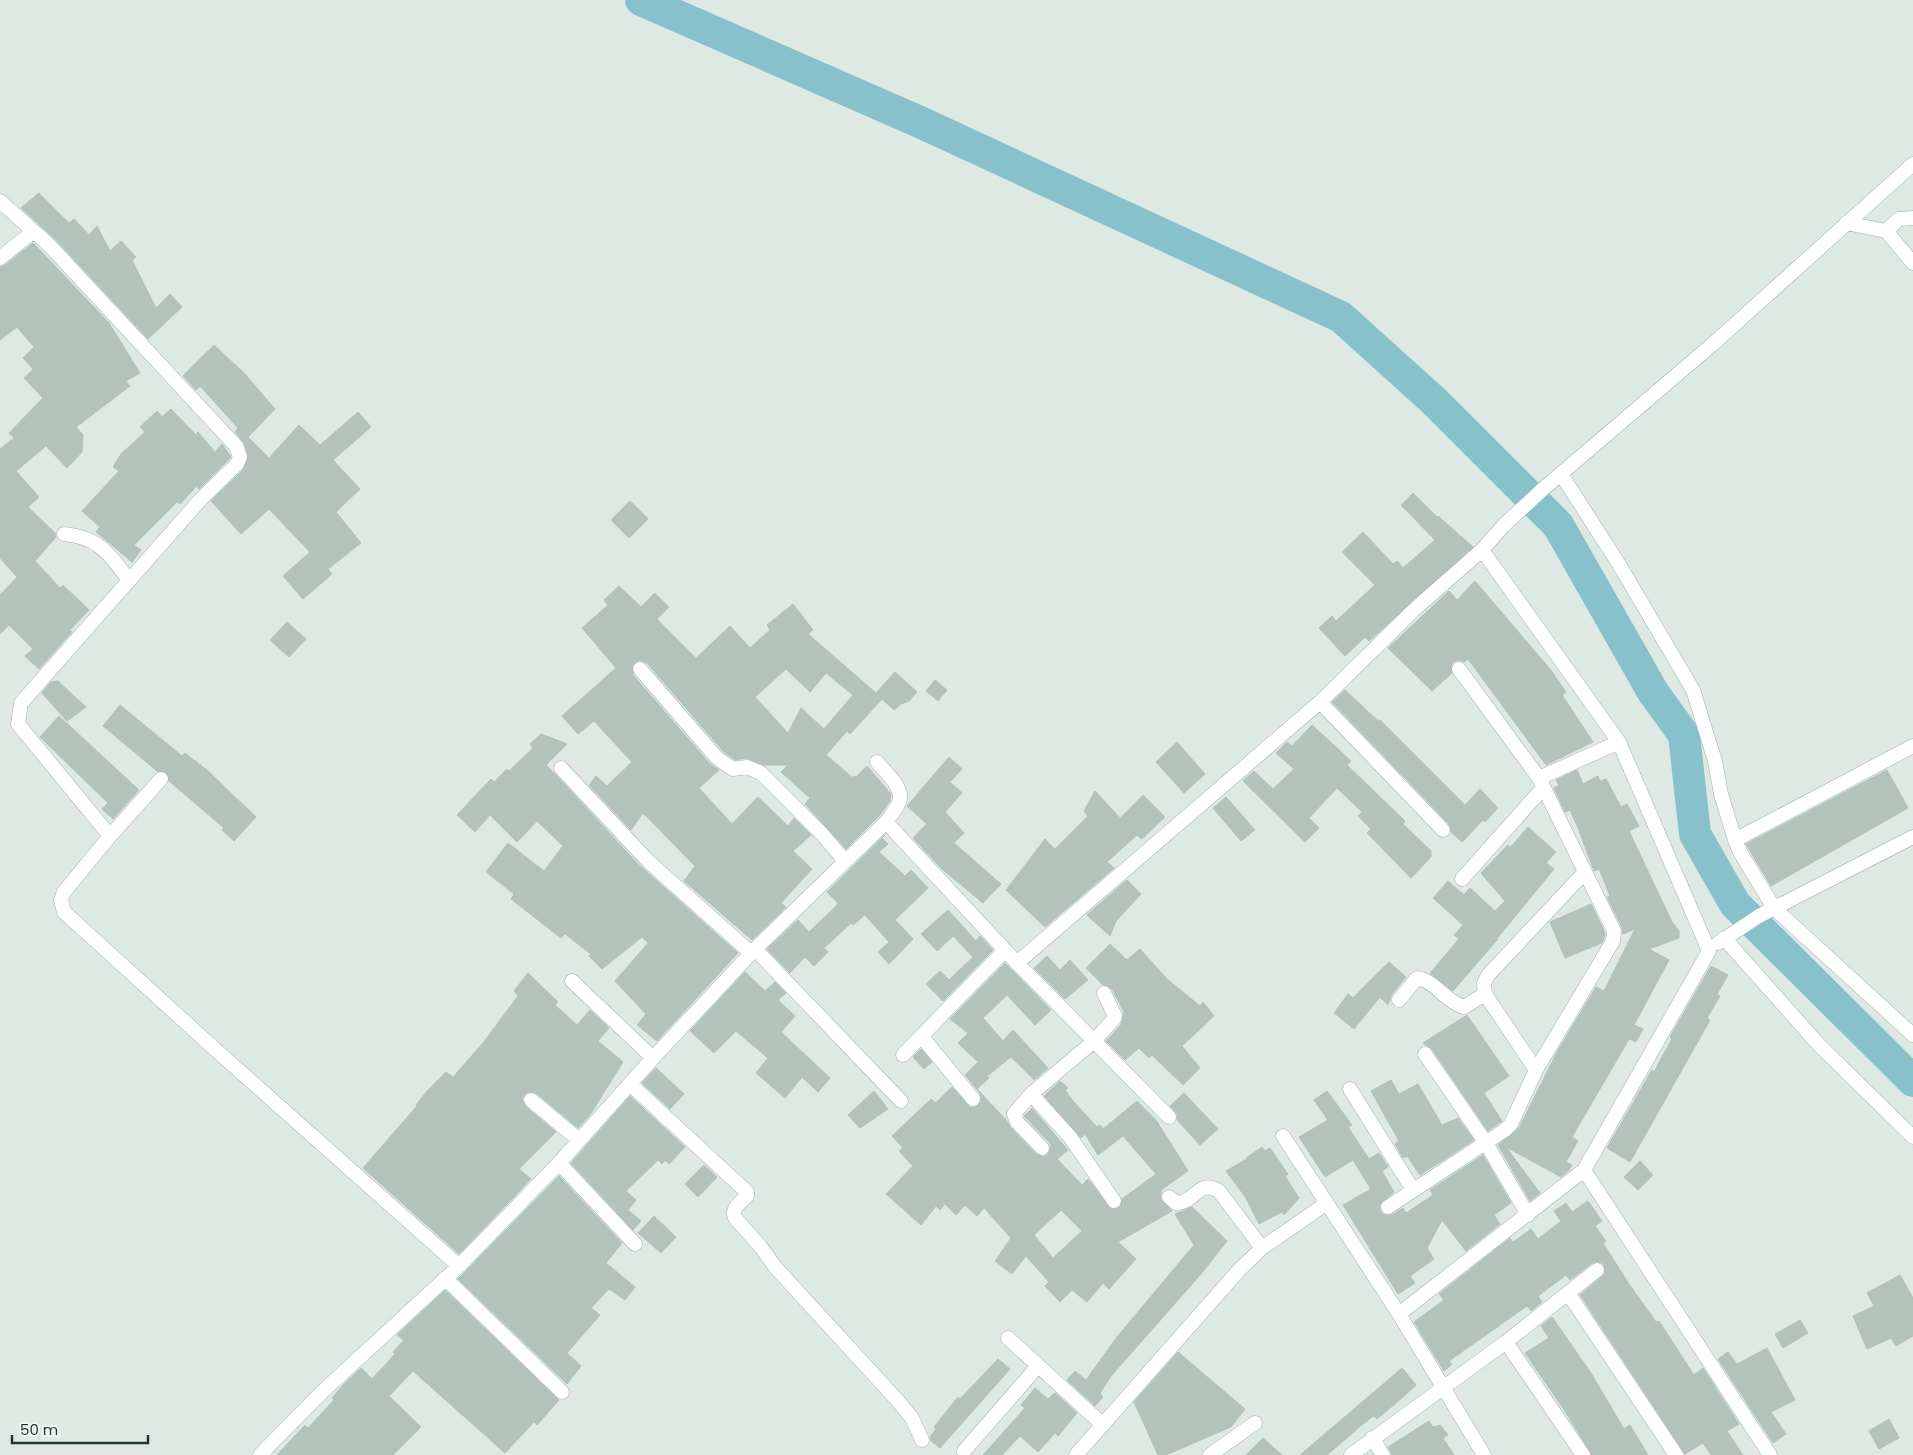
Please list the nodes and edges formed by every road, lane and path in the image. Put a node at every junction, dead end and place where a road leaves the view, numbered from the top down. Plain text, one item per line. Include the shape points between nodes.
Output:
1 (1913, 164) edge
2 (0, 201) edge
3 (1913, 218) edge
4 (1846, 223) junction
5 (34, 231) junction
6 (1886, 231) junction
7 (0, 258) edge
8 (1913, 263) edge
9 (1561, 474) junction
10 (64, 534) dead end
11 (1482, 550) junction
12 (129, 580) junction
13 (640, 669) dead end
14 (1459, 669) dead end
15 (1320, 702) junction
16 (1619, 742) junction
17 (1911, 750) edge
18 (877, 762) dead end
19 (561, 768) dead end
20 (161, 779) dead end
21 (1541, 783) junction
22 (886, 822) junction
23 (1443, 830) dead end
24 (110, 836) junction
25 (1913, 837) edge
26 (1735, 840) junction
27 (845, 861) junction
28 (1585, 872) junction
29 (1462, 879) dead end
30 (1774, 908) junction
31 (1724, 938) junction
32 (1006, 950) junction
33 (753, 951) junction
34 (1709, 951) junction
35 (1017, 963) junction
36 (572, 982) dead end
37 (1104, 993) dead end
38 (1486, 994) junction
39 (1399, 1000) dead end
40 (1913, 1036) edge
41 (922, 1037) junction
42 (1093, 1042) junction
43 (1425, 1054) dead end
44 (903, 1055) dead end
45 (653, 1058) junction
46 (1536, 1070) junction
47 (630, 1084) junction
48 (1350, 1089) dead end
49 (1031, 1094) junction
50 (973, 1099) dead end
51 (531, 1100) dead end
52 (901, 1101) dead end
53 (1169, 1117) dead end
54 (1283, 1136) dead end
55 (1913, 1137) edge
56 (579, 1140) junction
57 (1486, 1143) junction
58 (1042, 1148) dead end
59 (559, 1163) junction
60 (1584, 1170) junction
61 (1413, 1190) junction
62 (1169, 1197) dead end
63 (1114, 1201) dead end
64 (1326, 1203) junction
65 (1388, 1206) dead end
66 (1528, 1215) junction
67 (635, 1244) dead end
68 (1262, 1248) junction
69 (459, 1266) junction
70 (1597, 1270) dead end
71 (445, 1278) junction
72 (1568, 1293) junction
73 (1399, 1314) junction
74 (1008, 1338) dead end
75 (1506, 1342) junction
76 (1038, 1366) junction
77 (1442, 1388) junction
78 (562, 1392) dead end
79 (1255, 1423) dead end
80 (1103, 1425) junction
81 (1372, 1438) junction
82 (922, 1440) dead end
83 (964, 1451) dead end
84 (260, 1455) edge
85 (1076, 1455) edge
86 (1210, 1455) edge
87 (1351, 1455) edge
88 (1383, 1455) edge
89 (1484, 1455) edge
90 (1583, 1455) edge
91 (1676, 1455) edge
92 (1770, 1455) edge

1 - 4 street
2 - 5 street
3 - 6 street via 1899,219
4 - 6 street
4 - 9 street via 1714,343
5 - 7 street
5 - 12 street via 236,446 240,457
6 - 8 street
9 - 11 street
9 - 26 street via 1620,566 1692,690 1715,761
10 - 12 street via 88,538 107,551
11 - 15 street via 1416,608
11 - 16 street
12 - 24 street via 27,694 21,703 18,724
13 - 27 street via 717,758 732,769 747,767 761,773
14 - 21 street
15 - 23 street
15 - 35 street
16 - 21 street
16 - 34 street
17 - 26 street
18 - 22 street via 894,782 900,796 900,802
19 - 33 street via 649,862
20 - 24 street
21 - 28 street
21 - 29 street
22 - 27 street
22 - 32 street
24 - 69 street via 64,892 61,900 64,912
25 - 30 street
26 - 30 street
27 - 33 street
28 - 38 street via 1488,974 1484,983
28 - 46 street via 1614,932
30 - 31 street
30 - 40 street
31 - 34 street
31 - 55 street via 1819,1044
32 - 35 street
32 - 41 street
33 - 45 street
33 - 52 street
34 - 60 street
35 - 42 street
36 - 45 street
37 - 42 street via 1115,1016
38 - 39 street via 1464,1007 1417,978
38 - 46 street
41 - 44 street
41 - 50 street
42 - 49 street
42 - 53 street
43 - 57 street
45 - 47 street
46 - 57 street via 1511,1124
47 - 56 street
47 - 82 street via 747,1192 735,1207 735,1218 776,1268 898,1401 912,1418
48 - 61 street
49 - 58 street via 1015,1112 1014,1118
49 - 63 street via 1070,1137
51 - 56 street
54 - 64 street
56 - 59 street
57 - 61 street
57 - 66 street
59 - 67 street
59 - 69 street
60 - 66 street
60 - 92 street
61 - 65 street
62 - 68 street via 1176,1204 1204,1187 1212,1187 1219,1191
64 - 68 street
64 - 73 street
66 - 73 street
68 - 80 street via 1238,1270
69 - 71 street
70 - 72 street
71 - 78 street
71 - 84 street via 322,1392
72 - 75 street
72 - 91 street
73 - 77 street
74 - 76 street
75 - 77 street
75 - 90 street
76 - 80 street
76 - 83 street
77 - 81 street
77 - 89 street
79 - 86 street
80 - 85 street
81 - 87 street
81 - 88 street

